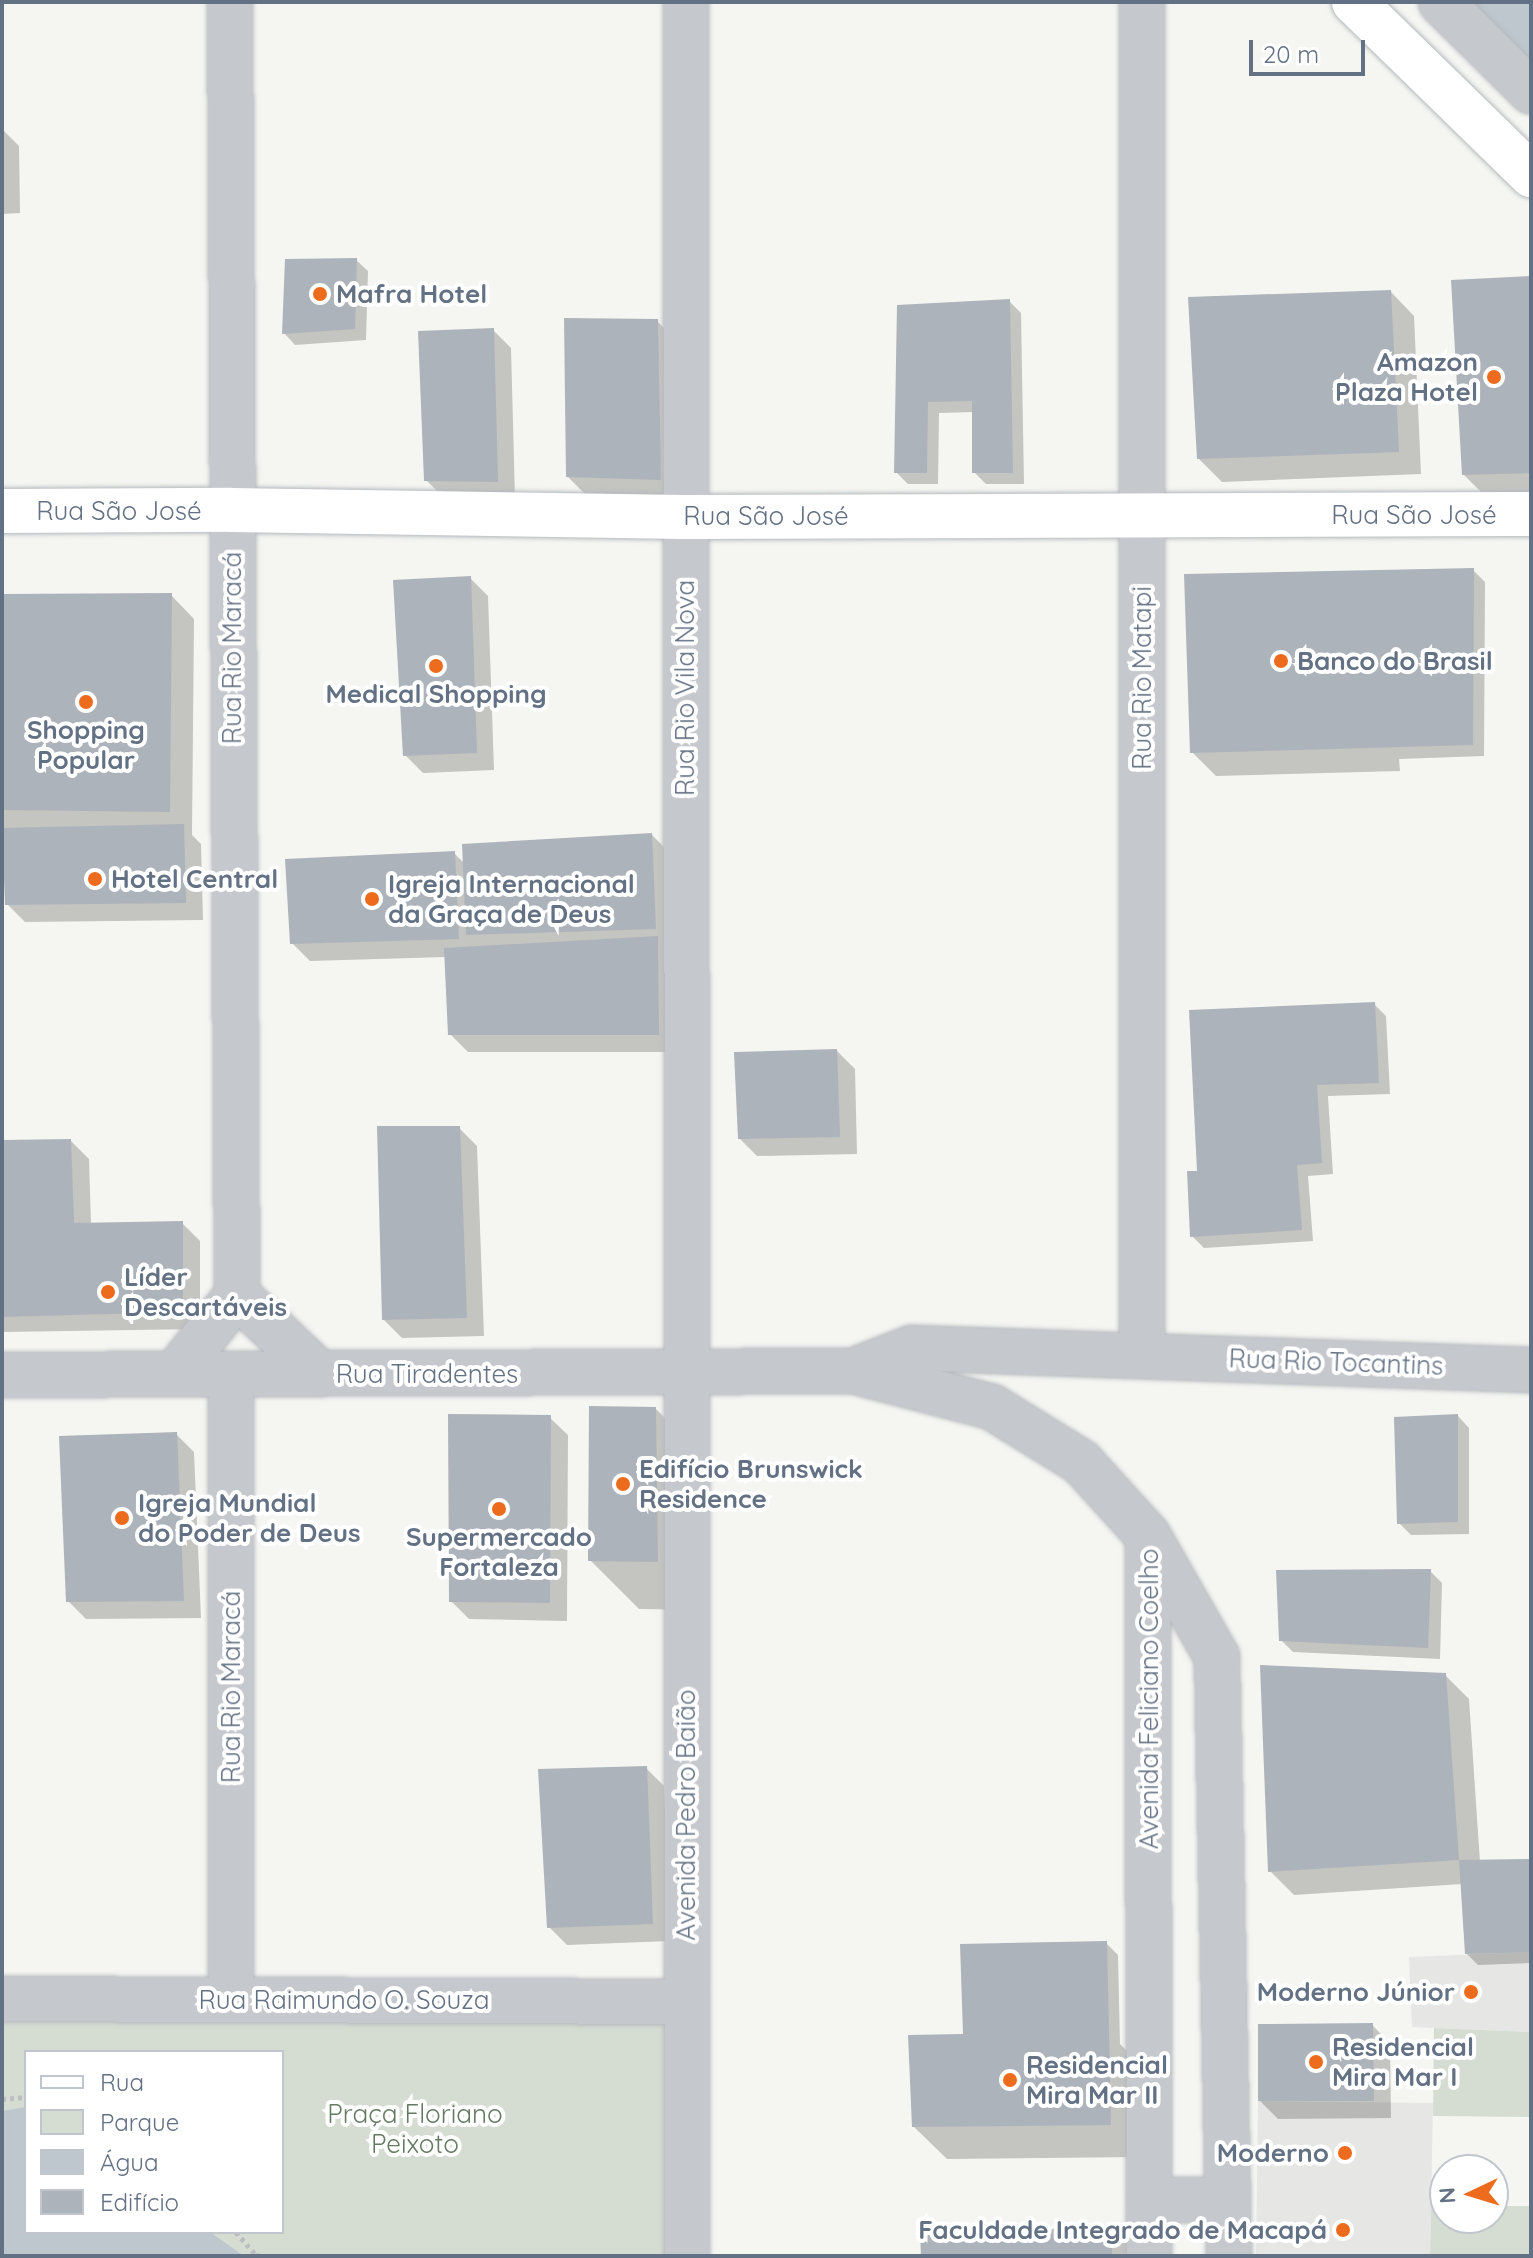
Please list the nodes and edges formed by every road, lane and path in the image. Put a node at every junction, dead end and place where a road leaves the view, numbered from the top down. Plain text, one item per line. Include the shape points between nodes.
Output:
1 (230, 2) edge
2 (686, 2) edge
3 (1142, 2) edge
4 (1354, 2) edge
5 (1441, 2) edge
6 (1531, 91) edge
7 (1531, 175) edge
8 (231, 510) junction
9 (2, 511) edge
10 (1531, 514) edge
11 (1143, 516) junction
12 (684, 517) junction
13 (237, 1295) junction
14 (1142, 1353) junction
15 (1531, 1370) edge
16 (853, 1371) junction
17 (686, 1373) junction
18 (175, 1374) junction
19 (231, 1374) junction
20 (320, 1374) junction
21 (2, 1375) edge
22 (1148, 1536) junction
23 (2, 1999) edge
24 (231, 2000) junction
25 (687, 2002) junction
26 (24, 2097) edge
27 (2, 2099) edge
28 (1149, 2200) junction
29 (1228, 2200) junction
30 (238, 2234) edge
31 (264, 2256) edge
32 (687, 2256) edge
33 (1149, 2256) edge
34 (1229, 2256) edge

1 - 8 street, Rua Rio Maracá
2 - 12 street, Rua Rio Vila Nova
3 - 11 street, Rua Rio Matapi
4 - 7 main road
5 - 6 street
8 - 9 main road, Rua São José
8 - 12 main road, Rua São José
8 - 13 street, Rua Rio Maracá
10 - 11 main road, Rua São José
11 - 12 main road, Rua São José
11 - 14 street, Rua Rio Matapi
12 - 17 street, Rua Rio Vila Nova
13 - 18 street
13 - 20 street
14 - 15 street, Rua Rio Tocantins
14 - 16 street, Rua Tiradentes via 912,1348
16 - 17 street, Rua Tiradentes
16 - 22 street, Rua Tiradentes via 992,1407 1081,1462
17 - 20 street, Rua Tiradentes
17 - 25 street, Avenida Pedro Baião
18 - 19 street, Rua Tiradentes
18 - 21 street, Rua Tiradentes
19 - 20 street, Rua Tiradentes
19 - 24 street, Rua Rio Maracá
22 - 28 street, Avenida Feliciano Coelho
22 - 29 street, Avenida Feliciano Coelho via 1217,1657
23 - 24 street, Rua Raimundo O. Souza
24 - 25 street, Rua Raimundo O. Souza
25 - 32 street, Avenida Pedro Baião
26 - 27 path
28 - 29 street
28 - 33 street, Avenida Feliciano Coelho
29 - 34 street, Avenida Feliciano Coelho
30 - 31 path via 256,2255

